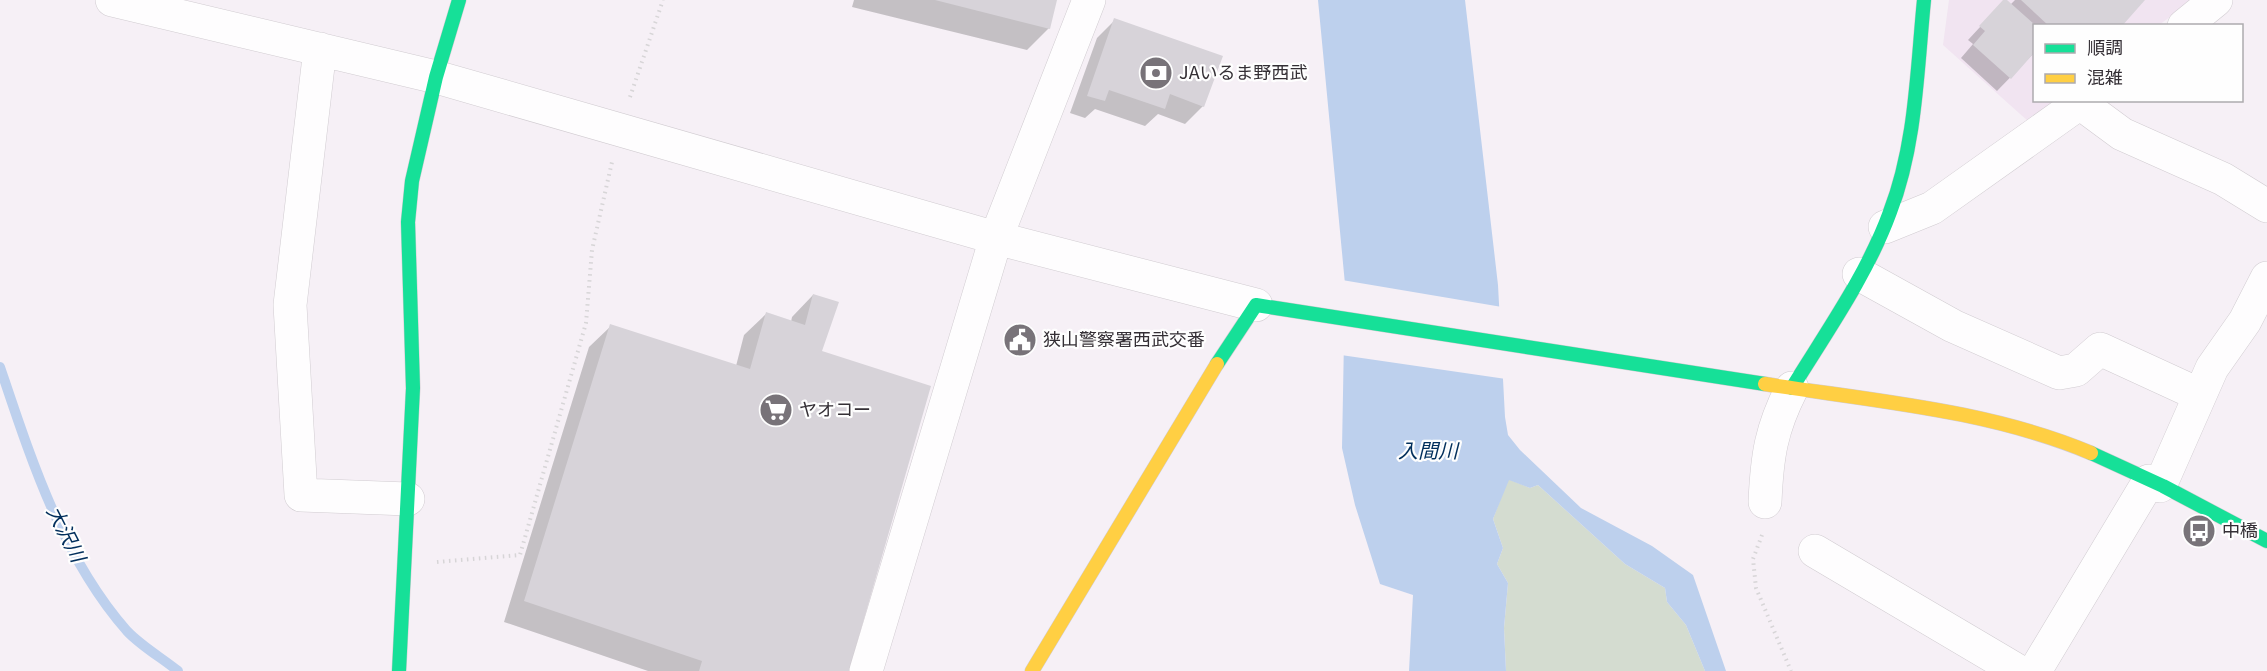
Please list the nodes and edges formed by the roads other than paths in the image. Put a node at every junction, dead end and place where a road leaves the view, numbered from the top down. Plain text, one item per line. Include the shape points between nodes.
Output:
1 (112, 0) edge
2 (459, 0) edge
3 (1089, 0) edge
4 (1924, 0) edge
5 (2216, 0) edge
6 (2186, 24) edge
7 (320, 49) junction
8 (436, 77) junction
9 (2082, 102) edge
10 (2267, 206) edge
11 (1885, 227) junction
12 (996, 238) junction
13 (1859, 274) junction
14 (2267, 278) edge
15 (1256, 305) junction
16 (1784, 387) junction
17 (2200, 394) junction
18 (2154, 483) junction
19 (408, 499) junction
20 (1765, 502) road end
21 (2267, 541) edge
22 (1815, 551) dead end
23 (399, 671) edge
24 (866, 671) edge
25 (1032, 671) edge
26 (2018, 671) edge
27 (2035, 671) edge

1 - 7 street
2 - 8 street
3 - 12 street
4 - 11 street via 1905,156
5 - 6 street
7 - 8 street
7 - 19 street via 290,305 302,495
8 - 12 street
8 - 19 street via 412,181 408,222 413,388
9 - 10 street via 2122,134 2223,179
9 - 11 street via 1932,208
11 - 13 street
12 - 15 street
12 - 24 street
13 - 16 street
13 - 17 street via 1953,326 2059,373 2076,370 2100,349
14 - 17 street
15 - 16 street
15 - 25 street via 1193,400
16 - 18 street via 1995,422 2054,439
16 - 20 street via 1768,453
17 - 18 street
18 - 21 street
18 - 27 street
19 - 23 street
22 - 26 street

